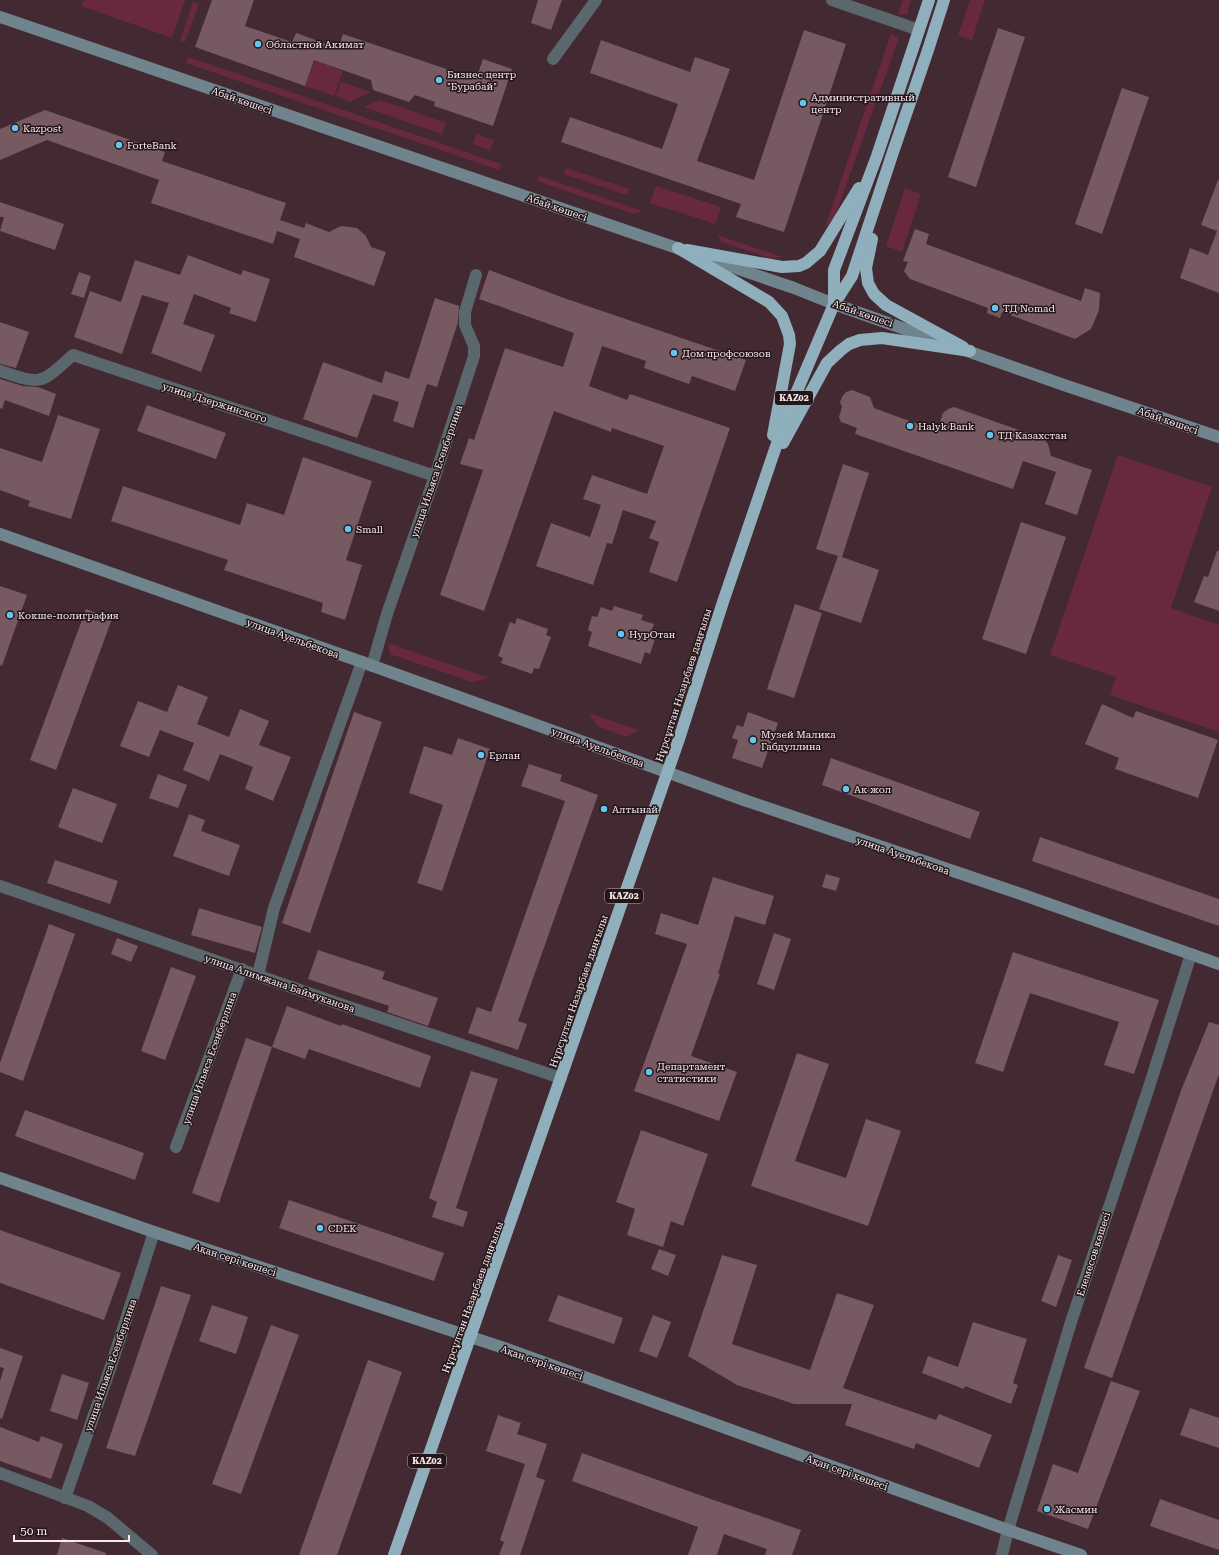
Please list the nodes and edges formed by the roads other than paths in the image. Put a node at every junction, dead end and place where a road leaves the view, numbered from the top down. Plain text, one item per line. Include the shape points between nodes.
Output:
1 (596, 0) edge
2 (832, 0) edge
3 (929, 0) edge
4 (944, 0) edge
5 (0, 17) edge
6 (919, 30) junction
7 (553, 59) dead end
8 (878, 156) junction
9 (886, 173) junction
10 (678, 248) junction
11 (476, 275) dead end
12 (834, 304) junction
13 (970, 351) junction
14 (0, 371) edge
15 (1219, 437) edge
16 (766, 475) junction
17 (435, 476) junction
18 (0, 534) edge
19 (367, 664) junction
20 (668, 772) junction
21 (0, 886) edge
22 (1191, 954) junction
23 (1219, 964) edge
24 (242, 969) junction
25 (258, 975) junction
26 (561, 1078) junction
27 (176, 1147) dead end
28 (0, 1178) edge
29 (154, 1232) junction
30 (470, 1337) junction
31 (0, 1473) edge
32 (65, 1498) junction
33 (1008, 1530) junction
34 (152, 1555) edge
35 (394, 1555) edge
36 (1002, 1555) edge
37 (1081, 1555) edge

1 - 7 street
2 - 6 street
3 - 6 highway
4 - 9 highway
5 - 10 street, Абай көшесі
6 - 8 highway
8 - 10 highway via 827,243 806,263 782,267
8 - 12 highway via 834,270
9 - 12 highway via 852,276
9 - 13 highway via 866,268 870,288 886,305
10 - 12 street, Абай көшесі
10 - 16 highway via 769,302 782,316 786,325 790,344 789,355
11 - 17 street, улица Ильяса Есенберлина via 465,312 465,325 474,346 474,356
12 - 13 street, Абай көшесі
12 - 16 highway, Нұрсұлтан Назарбаев даңғылы / KАZ02 via 786,417
13 - 15 street, Абай көшесі
13 - 16 highway via 882,338 860,340 840,350 822,372
14 - 17 street, улица Дзержинского via 28,380 41,380 73,355
16 - 20 highway, Нұрсұлтан Назарбаев даңғылы / KАZ02
17 - 19 street, улица Ильяса Есенберлина
18 - 19 street, улица Ауельбекова
19 - 20 street, улица Ауельбекова
19 - 25 street, улица Ильяса Есенберлина via 274,908
20 - 22 street, улица Ауельбекова
20 - 26 highway, Нұрсұлтан Назарбаев даңғылы / KАZ02
21 - 24 street, улица Алимжана Баймуканова
22 - 23 street, улица Ауельбекова
22 - 33 street, Елемесов көшесі via 1070,1322
24 - 25 street, улица Алимжана Баймуканова
24 - 27 street, улица Ильяса Есенберлина
25 - 26 street, улица Алимжана Баймуканова
26 - 30 highway, Нұрсұлтан Назарбаев даңғылы / KАZ02
28 - 29 street, Ақан сері көшесі
29 - 30 street, Ақан сері көшесі
29 - 32 street, улица Ильяса Есенберлина
30 - 33 street, Ақан сері көшесі
30 - 35 highway, Нұрсұлтан Назарбаев даңғылы / KАZ02
31 - 32 street
32 - 34 street via 88,1506 108,1518
33 - 36 street, Елемесов көшесі
33 - 37 street, Ақан сері көшесі

